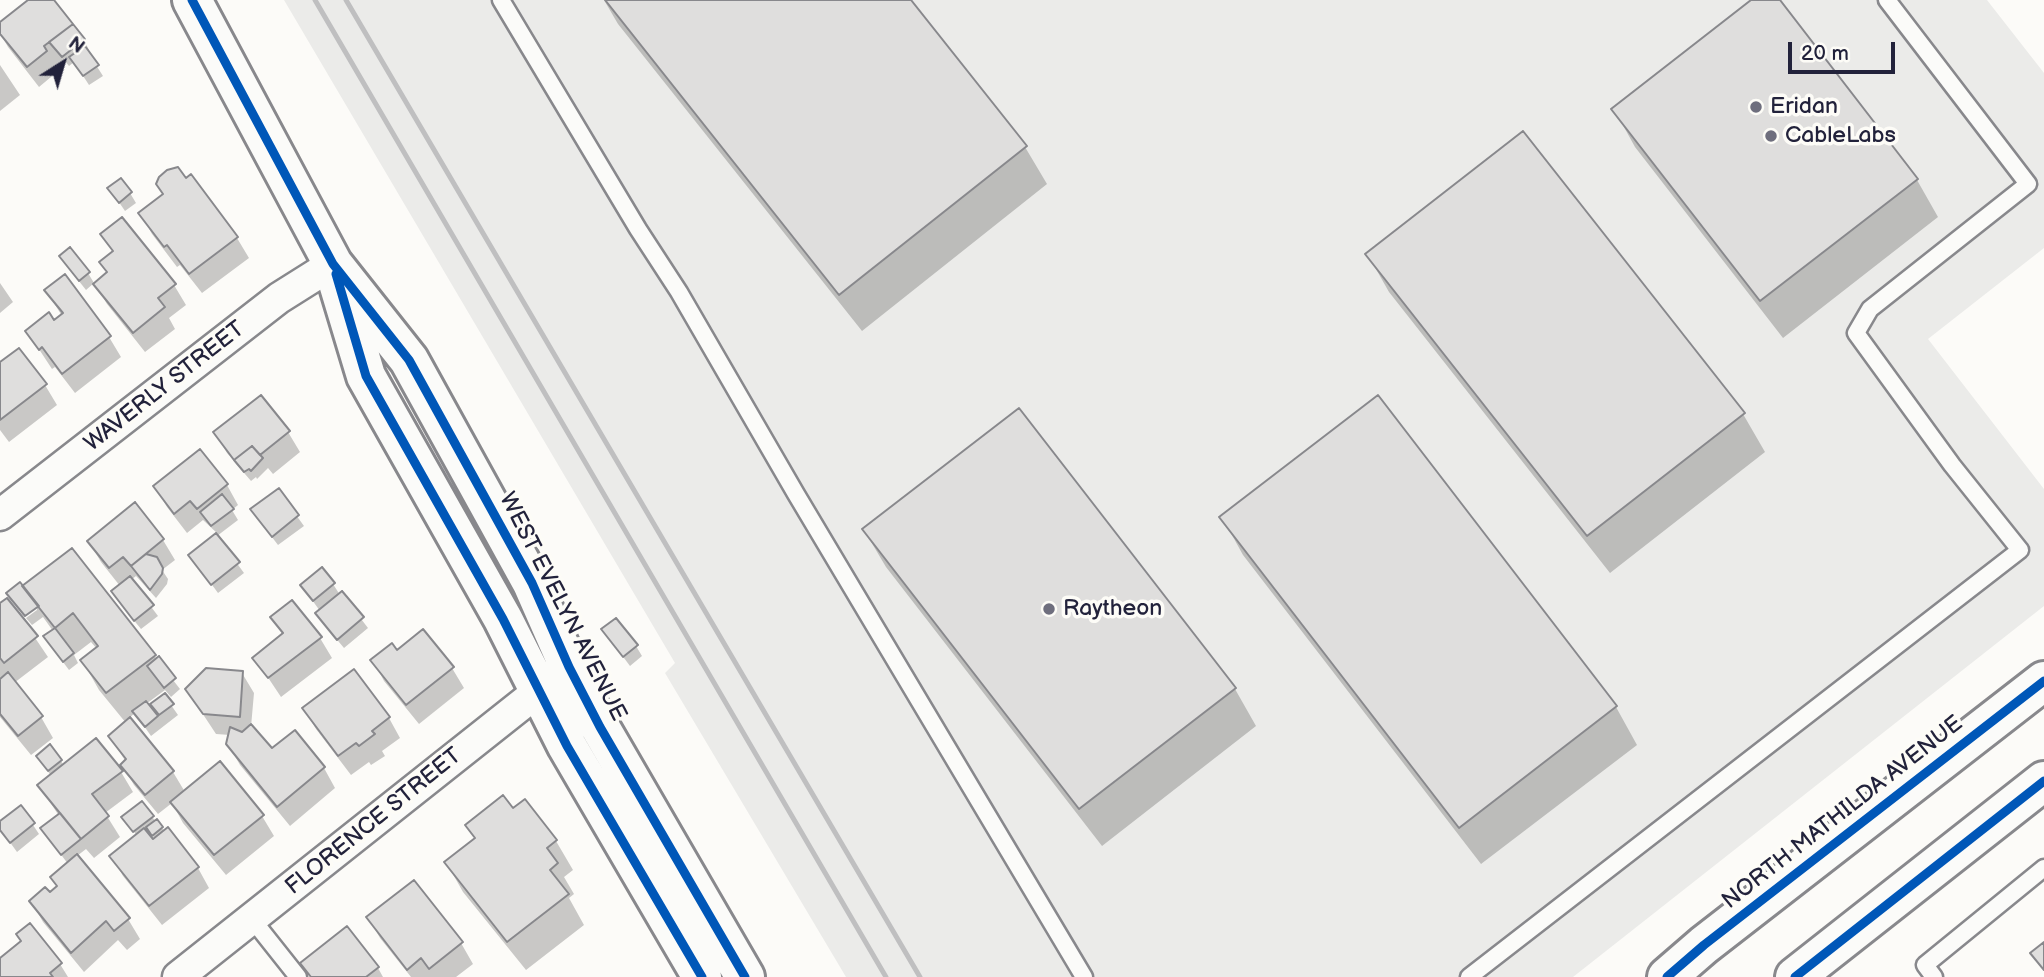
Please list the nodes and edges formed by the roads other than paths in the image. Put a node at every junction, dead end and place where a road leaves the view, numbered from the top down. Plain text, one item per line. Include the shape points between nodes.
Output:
1 (192, 0) edge
2 (501, 0) edge
3 (1887, 0) edge
4 (333, 264) junction
5 (0, 515) edge
6 (569, 667) junction
7 (2044, 681) edge
8 (538, 692) junction
9 (2044, 781) edge
10 (2044, 868) edge
11 (252, 919) junction
12 (178, 977) edge
13 (298, 977) edge
14 (702, 977) edge
15 (745, 977) edge
16 (1084, 977) edge
17 (1469, 977) edge
18 (1667, 977) edge
19 (1795, 977) edge
20 (1934, 977) edge

1 - 4 main road, WEST EVELYN AVENUE
2 - 16 lane
3 - 17 lane via 2028,184 1870,309 1856,333 2020,550
4 - 5 street, WAVERLY STREET via 279,298
4 - 6 main road, WEST EVELYN AVENUE via 409,359 532,583
4 - 8 main road, WEST EVELYN AVENUE via 366,376 503,619
6 - 8 street, FLORENCE STREET
6 - 15 main road, WEST EVELYN AVENUE
7 - 18 main road, NORTH MATHILDA AVENUE
8 - 11 street, FLORENCE STREET
8 - 14 main road, WEST EVELYN AVENUE
9 - 19 main road
10 - 20 lane via 1926,965
11 - 12 street, FLORENCE STREET
11 - 13 lane

